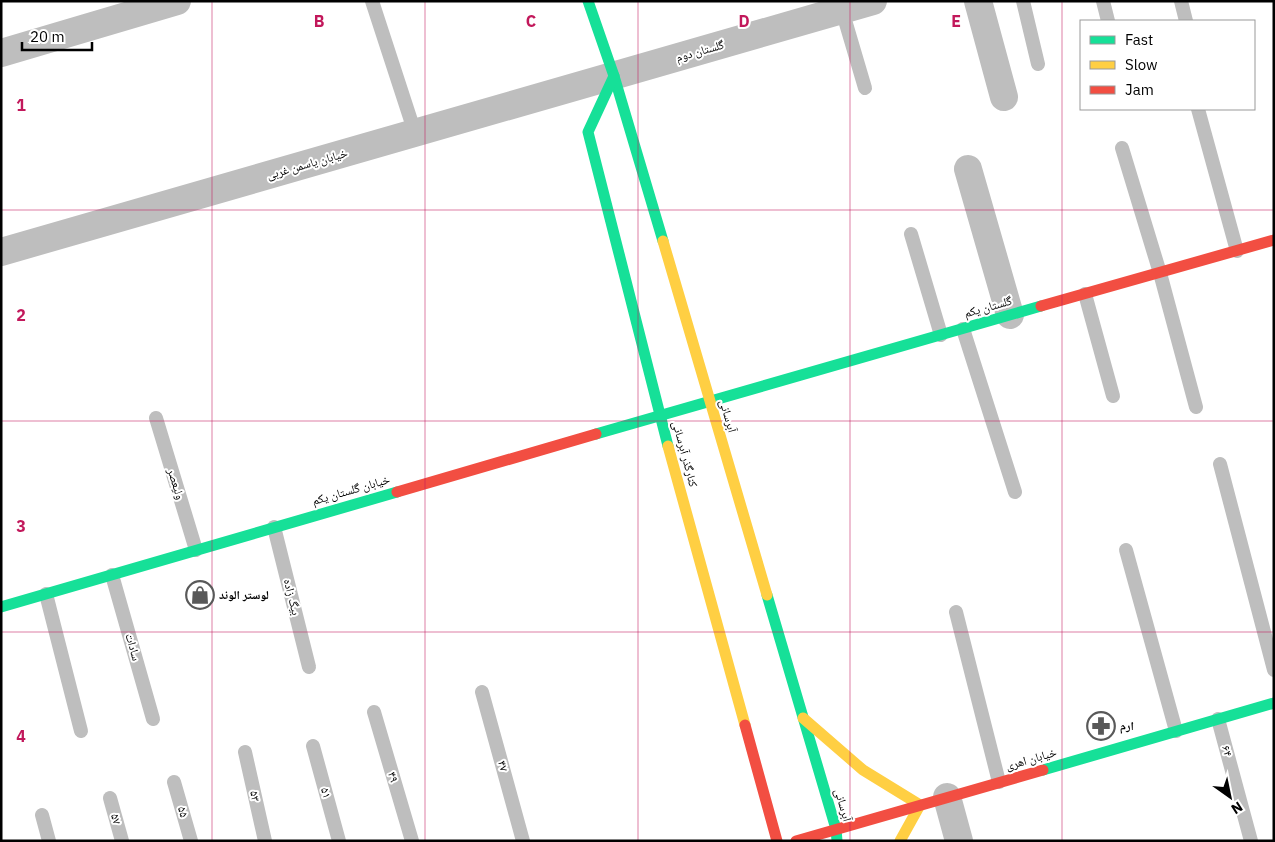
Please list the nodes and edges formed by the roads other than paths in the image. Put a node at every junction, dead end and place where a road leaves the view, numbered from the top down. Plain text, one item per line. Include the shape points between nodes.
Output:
1 (177, 1) edge
2 (372, 1) edge
3 (588, 1) edge
4 (873, 1) edge
5 (978, 1) edge
6 (1023, 1) edge
7 (1103, 1) edge
8 (1181, 1) edge
9 (842, 10) junction
10 (1108, 20) edge
11 (1186, 20) edge
12 (1, 53) edge
13 (1038, 64) dead end
14 (614, 76) junction
15 (865, 88) dead end
16 (1004, 97) dead end
17 (1198, 110) edge
18 (415, 133) junction
19 (1122, 148) dead end
20 (968, 169) dead end
21 (911, 234) dead end
22 (1274, 240) edge
23 (1237, 251) junction
24 (1, 252) edge
25 (1160, 273) junction
26 (1085, 294) junction
27 (1010, 315) junction
28 (963, 329) junction
29 (941, 335) junction
30 (1113, 396) dead end
31 (709, 400) junction
32 (1196, 407) dead end
33 (660, 414) junction
34 (156, 418) dead end
35 (1220, 464) dead end
36 (1015, 492) dead end
37 (274, 527) junction
38 (196, 550) junction
39 (1126, 550) dead end
40 (112, 574) junction
41 (46, 594) junction
42 (1, 607) edge
43 (956, 612) dead end
44 (309, 668) dead end
45 (1274, 670) edge
46 (482, 692) dead end
47 (1274, 703) edge
48 (374, 712) dead end
49 (803, 718) junction
50 (153, 719) dead end
51 (1218, 719) junction
52 (81, 731) dead end
53 (1176, 731) junction
54 (312, 746) dead end
55 (245, 752) dead end
56 (174, 782) dead end
57 (999, 782) junction
58 (947, 797) junction
59 (110, 798) dead end
60 (920, 805) junction
61 (42, 815) dead end
62 (837, 835) edge
63 (49, 841) edge
64 (122, 841) edge
65 (191, 841) edge
66 (266, 841) edge
67 (339, 841) edge
68 (412, 841) edge
69 (523, 841) edge
70 (777, 841) edge
71 (796, 841) edge
72 (900, 841) edge
73 (958, 841) edge
74 (1251, 841) edge

1 - 12 street
2 - 18 lane
3 - 14 street, آبرسانی
4 - 9 street, گلستان دوم
5 - 16 street
6 - 13 lane
7 - 10 lane
8 - 11 lane
9 - 14 street, گلستان دوم
9 - 15 lane
14 - 18 street, خیابان یاسمن غربی
14 - 31 street, آبرسانی
14 - 33 street, کنارگذر آبرسانی via 588,132
17 - 23 lane
18 - 24 street, خیابان یاسمن غربی
19 - 25 lane
20 - 27 street
21 - 29 lane
22 - 23 street, گلستان یکم
23 - 25 street, گلستان یکم
25 - 26 street, گلستان یکم
25 - 32 lane
26 - 27 street, گلستان یکم
26 - 30 lane
27 - 28 street, گلستان یکم
28 - 29 street, گلستان یکم
28 - 36 lane
29 - 31 street, گلستان یکم
31 - 33 street, خیابان گلستان یکم
31 - 49 street, آبرسانی
33 - 37 street, خیابان گلستان یکم
33 - 70 street, کنارگذر آبرسانی
34 - 38 lane, ولیعصر
35 - 45 lane
37 - 38 street, خیابان گلستان یکم
37 - 44 lane, بیگ زاده
38 - 40 street, خیابان گلستان یکم
39 - 53 lane
40 - 41 street, خیابان گلستان یکم
40 - 50 lane, سادات
41 - 42 street, خیابان گلستان یکم
41 - 52 lane
43 - 57 lane
46 - 69 lane, ۴۷
47 - 51 street, خیابان اهری
48 - 68 lane, ۴۹
49 - 60 street via 863,770
49 - 62 street, آبرسانی
51 - 53 street, خیابان اهری
51 - 74 lane, ۶۴
53 - 57 street, خیابان اهری
54 - 67 lane, ۵۱
55 - 66 lane, ۵۳
56 - 65 lane, ۵۵
57 - 58 street, خیابان اهری
58 - 60 street, خیابان اهری
58 - 73 street
59 - 64 lane, ۵۷
60 - 62 street, خیابان اهری
60 - 72 street
61 - 63 lane
62 - 71 street, خیابان اهری

